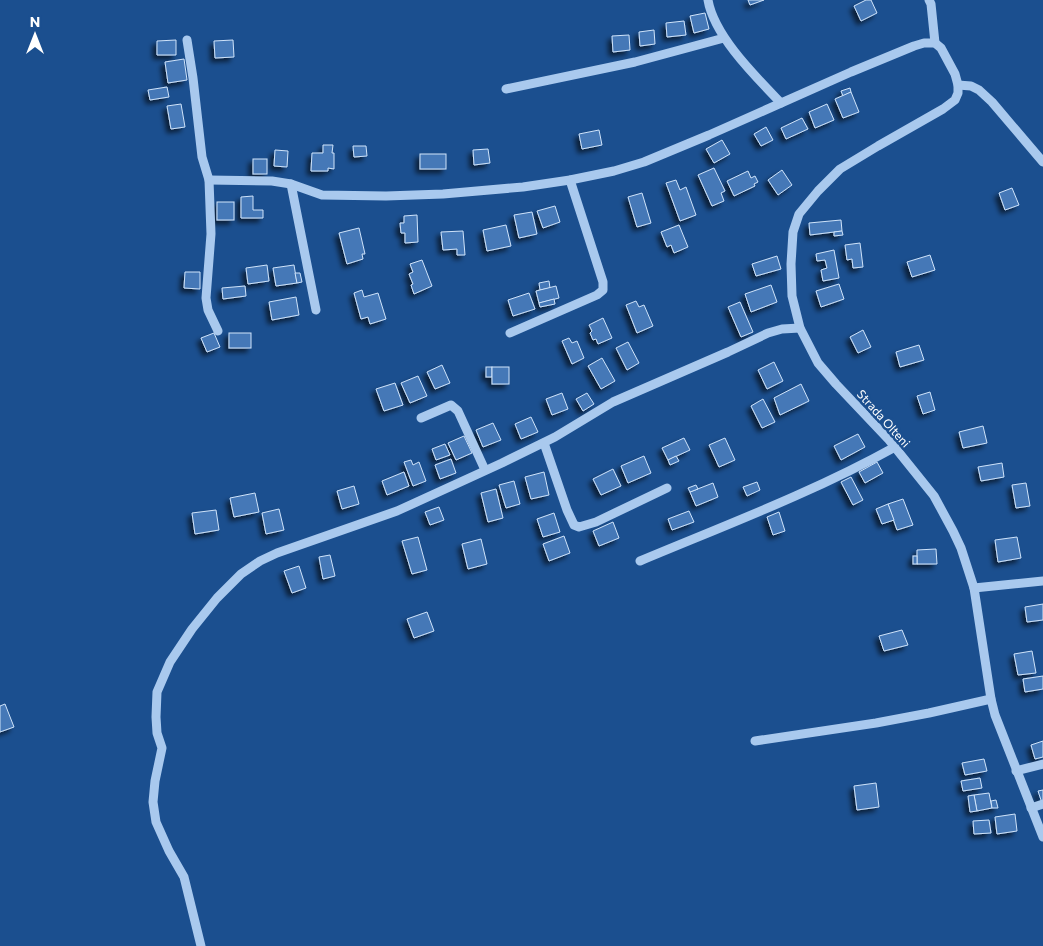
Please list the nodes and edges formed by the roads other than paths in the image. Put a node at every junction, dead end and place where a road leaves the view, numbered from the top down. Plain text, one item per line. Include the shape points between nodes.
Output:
1 (708, 0) edge
2 (929, 0) edge
3 (724, 38) junction
4 (187, 40) dead end
5 (935, 43) junction
6 (958, 85) junction
7 (506, 90) dead end
8 (780, 103) junction
9 (1043, 162) edge
10 (209, 180) junction
11 (570, 180) junction
12 (291, 184) junction
13 (316, 310) dead end
14 (800, 328) junction
15 (218, 331) dead end
16 (510, 333) dead end
17 (421, 418) dead end
18 (544, 442) junction
19 (895, 447) junction
20 (485, 470) junction
21 (667, 488) dead end
22 (640, 561) dead end
23 (1043, 581) edge
24 (974, 588) junction
25 (991, 699) junction
26 (755, 741) dead end
27 (1043, 764) edge
28 (1016, 771) junction
29 (1043, 804) edge
30 (1031, 808) junction
31 (1043, 837) edge
32 (201, 946) edge

1 - 3 street via 713,20
2 - 5 street
3 - 7 street via 635,62
3 - 8 street
4 - 10 street via 202,157
5 - 6 street via 942,48
5 - 8 street via 914,46
6 - 9 street via 979,90
6 - 14 street, Strada Olteni via 954,100 943,109 840,168 799,214 793,232 791,264 792,296
8 - 11 street via 644,162
10 - 12 street
10 - 15 street via 211,234 206,298
11 - 12 street via 523,187 386,196 322,195
11 - 16 street via 603,290
12 - 13 street
14 - 18 street via 768,333 613,402
14 - 19 street, Strada Olteni via 818,363
17 - 20 street via 452,405 458,411
18 - 20 street
18 - 21 street via 566,510 574,525 579,527
19 - 22 street via 829,481
19 - 24 street, Strada Olteni via 934,496 961,548
20 - 32 street via 397,511 260,561 217,598 170,662 157,692 157,733 162,748 153,802 156,822 184,877
23 - 24 street
24 - 25 street, Strada Olteni
25 - 26 street via 876,723
25 - 28 street, Strada Olteni
27 - 28 street
28 - 30 street, Strada Olteni
29 - 30 street
30 - 31 street, Strada Olteni

